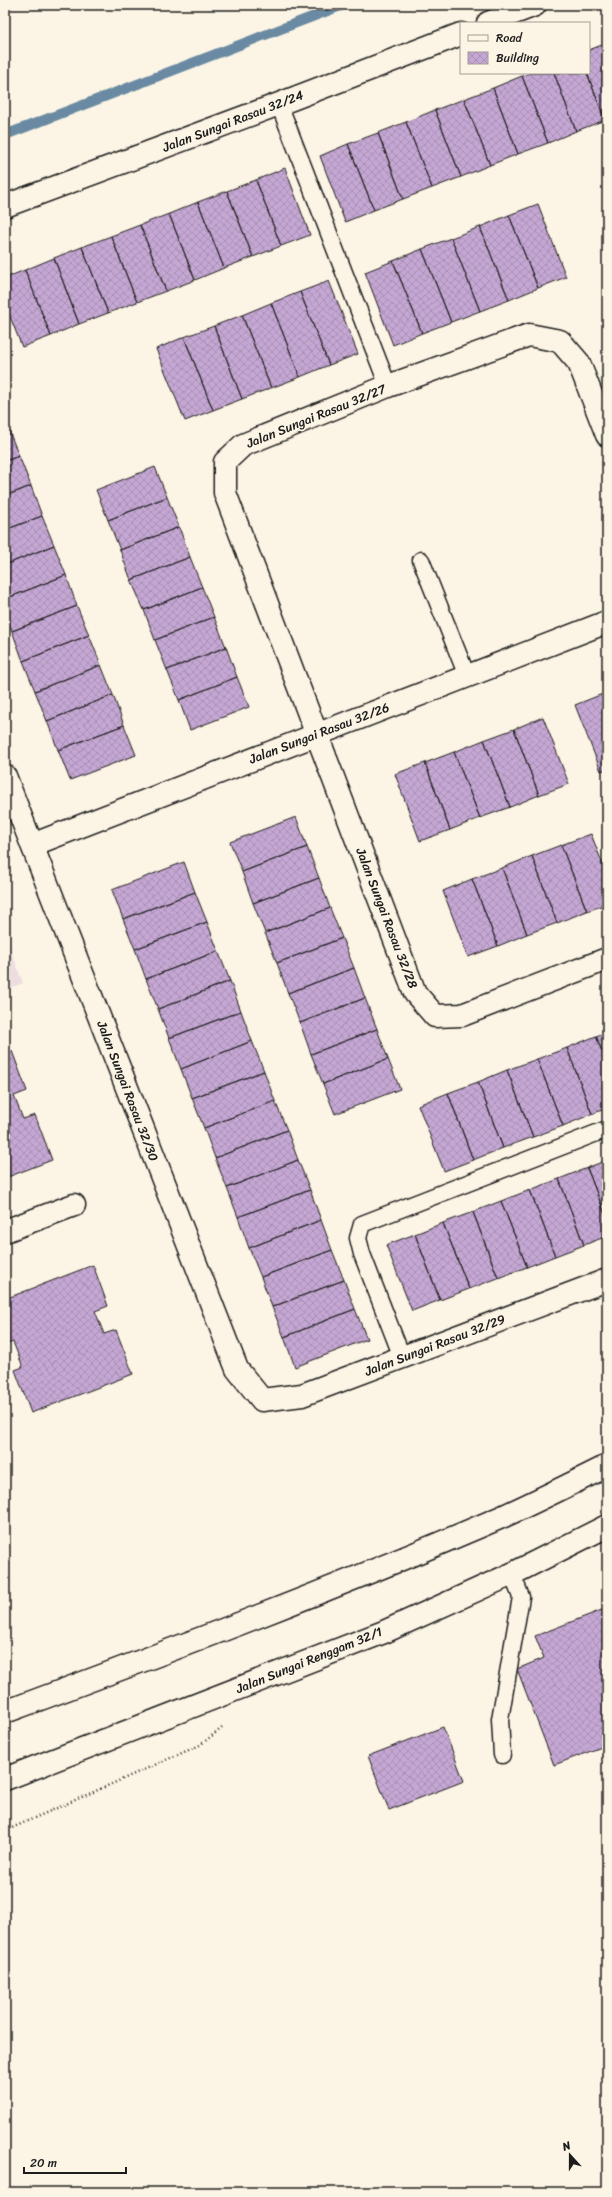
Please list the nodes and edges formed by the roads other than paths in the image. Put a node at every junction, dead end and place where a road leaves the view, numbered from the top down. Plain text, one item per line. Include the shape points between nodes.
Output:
1 (535, 5) edge
2 (491, 22) edge
3 (460, 34) edge
4 (279, 104) junction
5 (5, 206) edge
6 (388, 386) junction
7 (607, 436) edge
8 (421, 560) dead end
9 (607, 622) edge
10 (467, 676) junction
11 (318, 733) junction
12 (5, 776) edge
13 (32, 845) junction
14 (607, 959) edge
15 (607, 1129) edge
16 (74, 1205) dead end
17 (5, 1231) edge
18 (607, 1280) edge
19 (402, 1357) junction
20 (262, 1400) joint
21 (607, 1466) edge
22 (607, 1526) edge
23 (512, 1574) junction
24 (5, 1712) edge
25 (502, 1755) dead end
26 (5, 1779) edge

1 - 2 street
3 - 4 street, Jalan Sungai Rasau 32/24
4 - 5 street, Jalan Sungai Rasau 32/24
4 - 6 lane
6 - 7 street, Jalan Sungai Rasau 32/27 via 529,335 560,341 579,363
6 - 11 street, Jalan Sungai Rasau 32/27 via 243,445 225,462 225,493
8 - 10 lane
9 - 10 street, Jalan Sungai Rasau 32/26
10 - 11 street, Jalan Sungai Rasau 32/26
11 - 13 street, Jalan Sungai Rasau 32/26
11 - 14 street, Jalan Sungai Rasau 32/28 via 415,992 435,1016 462,1015
12 - 13 street, Jalan Sungai Rasau 32/30
13 - 20 street, Jalan Sungai Rasau 32/30 via 237,1369
15 - 19 lane via 362,1224 358,1238 362,1254
16 - 17 street
18 - 19 street, Jalan Sungai Rasau 32/29
19 - 20 street, Jalan Sungai Rasau 32/29 via 302,1395
21 - 24 street via 505,1516 361,1575 149,1659
22 - 23 street, Jalan Sungai Renggam 32/1
23 - 25 lane via 521,1597 500,1720
23 - 26 street, Jalan Sungai Renggam 32/1 via 384,1632

